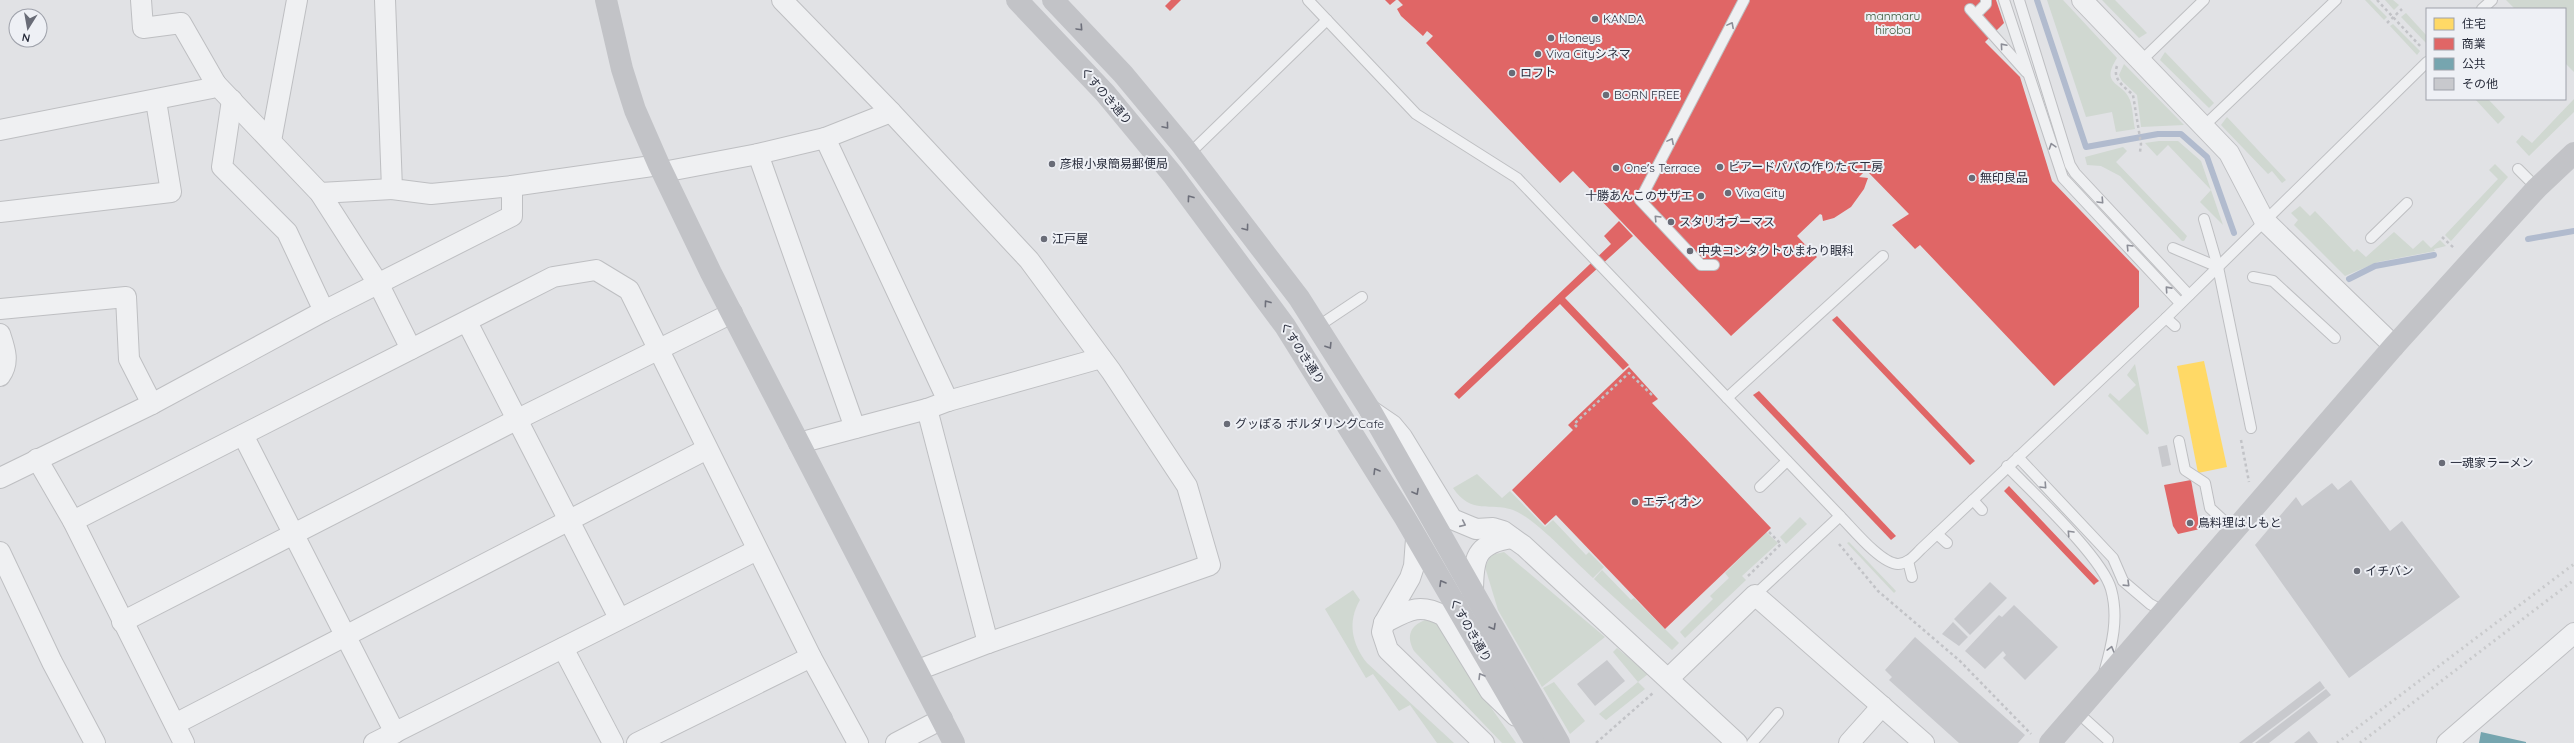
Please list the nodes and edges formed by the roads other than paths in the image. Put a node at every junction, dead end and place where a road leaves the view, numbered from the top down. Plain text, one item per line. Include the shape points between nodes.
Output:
1 (141, 0) edge
2 (297, 0) edge
3 (385, 0) edge
4 (606, 0) edge
5 (782, 0) edge
6 (1017, 0) edge
7 (1053, 0) edge
8 (1308, 0) edge
9 (1744, 0) edge
10 (1986, 0) edge
11 (2004, 0) edge
12 (2019, 0) edge
13 (2082, 0) edge
14 (2204, 0) edge
15 (2336, 0) edge
16 (2492, 0) edge
17 (2483, 8) edge
18 (1327, 20) junction
19 (2131, 61) junction
20 (2426, 63) edge
21 (2028, 76) junction
22 (216, 84) junction
23 (232, 100) junction
24 (156, 101) junction
25 (891, 112) junction
26 (2204, 126) junction
27 (0, 130) edge
28 (825, 138) junction
29 (271, 141) junction
30 (2574, 153) edge
31 (758, 154) junction
32 (1189, 154) junction
33 (661, 168) junction
34 (2518, 169) dead end
35 (512, 186) junction
36 (2537, 188) junction
37 (392, 189) junction
38 (320, 193) junction
39 (2407, 203) dead end
40 (0, 212) edge
41 (2204, 219) dead end
42 (2264, 220) junction
43 (2371, 238) dead end
44 (2173, 248) dead end
45 (1883, 256) dead end
46 (1714, 265) dead end
47 (2218, 267) junction
48 (2254, 277) dead end
49 (379, 284) junction
50 (2189, 295) junction
51 (1362, 297) dead end
52 (2180, 303) junction
53 (0, 309) edge
54 (324, 311) junction
55 (732, 313) junction
56 (2166, 318) junction
57 (467, 322) junction
58 (2175, 326) dead end
59 (1317, 327) junction
60 (0, 334) edge
61 (2335, 338) dead end
62 (2394, 346) junction
63 (411, 349) junction
64 (658, 349) junction
65 (1101, 358) junction
66 (0, 376) edge
67 (1728, 398) junction
68 (948, 401) junction
69 (152, 404) junction
70 (927, 409) junction
71 (1370, 410) junction
72 (518, 419) junction
73 (855, 428) junction
74 (2251, 428) dead end
75 (243, 436) junction
76 (2179, 441) dead end
77 (799, 443) junction
78 (707, 449) junction
79 (2018, 457) junction
80 (37, 459) junction
81 (1787, 461) junction
82 (2007, 466) junction
83 (0, 478) edge
84 (1760, 487) dead end
85 (1973, 500) junction
86 (1982, 510) dead end
87 (1840, 516) junction
88 (569, 520) junction
89 (73, 521) junction
90 (2235, 531) junction
91 (1937, 534) junction
92 (294, 535) junction
93 (1512, 538) junction
94 (1416, 539) junction
95 (1947, 543) dead end
96 (757, 550) junction
97 (0, 552) edge
98 (1791, 561) junction
99 (1908, 561) junction
100 (1799, 569) dead end
101 (1912, 576) dead end
102 (1753, 588) junction
103 (1473, 593) junction
104 (2165, 612) junction
105 (619, 618) junction
106 (122, 622) junction
107 (1384, 623) junction
108 (2574, 633) edge
109 (344, 635) junction
110 (988, 643) junction
111 (563, 648) junction
112 (811, 657) junction
113 (918, 670) junction
114 (1663, 684) junction
115 (2100, 686) junction
116 (1882, 706) junction
117 (2077, 712) junction
118 (1778, 713) dead end
119 (942, 719) junction
120 (175, 724) junction
121 (395, 733) junction
122 (1531, 734) edge
123 (1858, 737) edge
124 (2042, 739) edge
125 (2108, 740) dead end
126 (95, 743) edge
127 (184, 743) edge
128 (374, 743) edge
129 (613, 743) edge
130 (637, 743) edge
131 (858, 743) edge
132 (896, 743) edge
133 (954, 743) edge
134 (1484, 743) edge
135 (1559, 743) edge
136 (1737, 743) edge
137 (1752, 743) edge
138 (1924, 743) edge
139 (2447, 743) edge

1 - 22 street via 143,28 181,23
2 - 29 street
3 - 37 street
4 - 33 main road via 629,90
5 - 25 street
94 -> 6 main road, くすのき通り via 1360,444 1284,326 1178,181 1105,93
7 -> 32 main road, くすのき通り via 1123,74
8 - 18 lane
46 -> 9 lane via 1701,265 1640,200
21 -> 10 lane via 1974,10 1986,4
11 - 21 lane
12 -> 50 lane via 2070,165
13 - 19 street
14 - 19 lane
15 - 26 lane
16 - 17 lane
18 - 32 lane
18 - 67 lane via 1416,114 1517,178
19 - 26 street
20 - 42 lane
52 -> 21 lane via 2066,182 2060,172
22 - 23 street
22 - 24 street via 212,88
23 - 29 street
23 - 54 street via 222,167 287,232
24 - 27 street
24 - 40 street via 171,192
25 - 28 street
25 - 65 street via 1029,260
26 - 42 street via 2229,153
28 - 31 street
28 - 68 street
29 - 38 street
30 - 36 main road
31 - 33 street
31 - 73 street
32 -> 59 main road, くすのき通り via 1299,298
33 - 35 street
33 - 55 main road
34 - 36 lane
35 - 37 street via 432,194
35 - 49 street via 512,216
36 - 62 main road
37 - 38 street
38 - 49 street
39 - 43 lane
41 - 47 lane
42 - 47 lane
42 - 62 street
44 - 47 lane
45 - 67 lane
47 - 50 lane
47 - 74 lane
48 - 61 lane via 2273,281
49 - 54 street
49 - 63 street
50 - 52 lane
51 - 59 lane
52 - 56 lane
53 - 69 street via 126,297 129,359
54 - 69 street
55 - 64 street
55 - 77 main road
56 - 58 lane
56 - 79 lane
57 - 63 street
57 - 64 street via 553,277 596,270 629,290
57 - 72 street
59 -> 71 main road, くすのき通り
60 - 66 street via 5,350 6,367
62 - 90 main road
63 - 75 street
64 - 72 street
64 - 78 street
65 - 68 street
65 - 110 street via 1187,486 1210,565
67 - 81 lane
68 - 70 street
69 - 80 street
70 - 73 street
70 - 110 street
71 -> 93 street via 1392,425 1402,437 1452,519 1476,529 1493,528 1503,531
71 -> 103 main road, くすのき通り
72 - 88 street
72 - 92 street
73 - 77 street
75 - 89 street
75 - 92 street
76 - 90 lane via 2185,470 2205,483 2210,508
77 - 113 main road
78 - 88 street
78 - 96 street
79 - 82 lane
79 -> 104 lane via 2112,558 2123,581 2150,604
80 - 83 street
80 - 89 street
81 - 84 lane
81 - 87 lane
82 - 85 lane
115 -> 82 lane via 2115,627 2111,588 2095,559
85 - 86 lane
85 - 91 lane
87 - 98 lane
87 - 99 lane via 1889,562 1899,564
88 - 105 street
88 - 109 street
89 - 106 street
90 - 104 main road
91 - 95 lane
91 - 99 lane
92 - 106 street
92 - 109 street
93 - 103 street via 1490,543 1476,557
93 - 114 street via 1551,568
94 - 107 street via 1414,566 1410,578
122 -> 94 main road, くすのき通り
96 - 105 street
96 - 112 street
97 - 126 street via 52,662
98 - 100 lane
98 - 102 lane
99 - 101 lane
102 - 114 street
102 - 116 street
103 -> 135 main road, くすのき通り
104 - 115 main road
105 - 111 street
106 - 120 street
122 -> 107 street via 1490,691 1444,616 1433,609 1421,608 1407,611
107 - 134 street via 1382,632 1388,650
108 - 139 street
109 - 120 street
109 - 121 street
110 - 113 street
111 - 121 street
111 - 129 street
112 - 130 street
112 - 131 street
113 - 119 main road
114 - 136 street
115 - 117 main road
116 - 123 street
116 - 138 street
117 - 124 main road
117 - 125 lane
118 - 137 lane
119 - 132 street
119 - 133 main road
120 - 127 street
121 - 128 street

